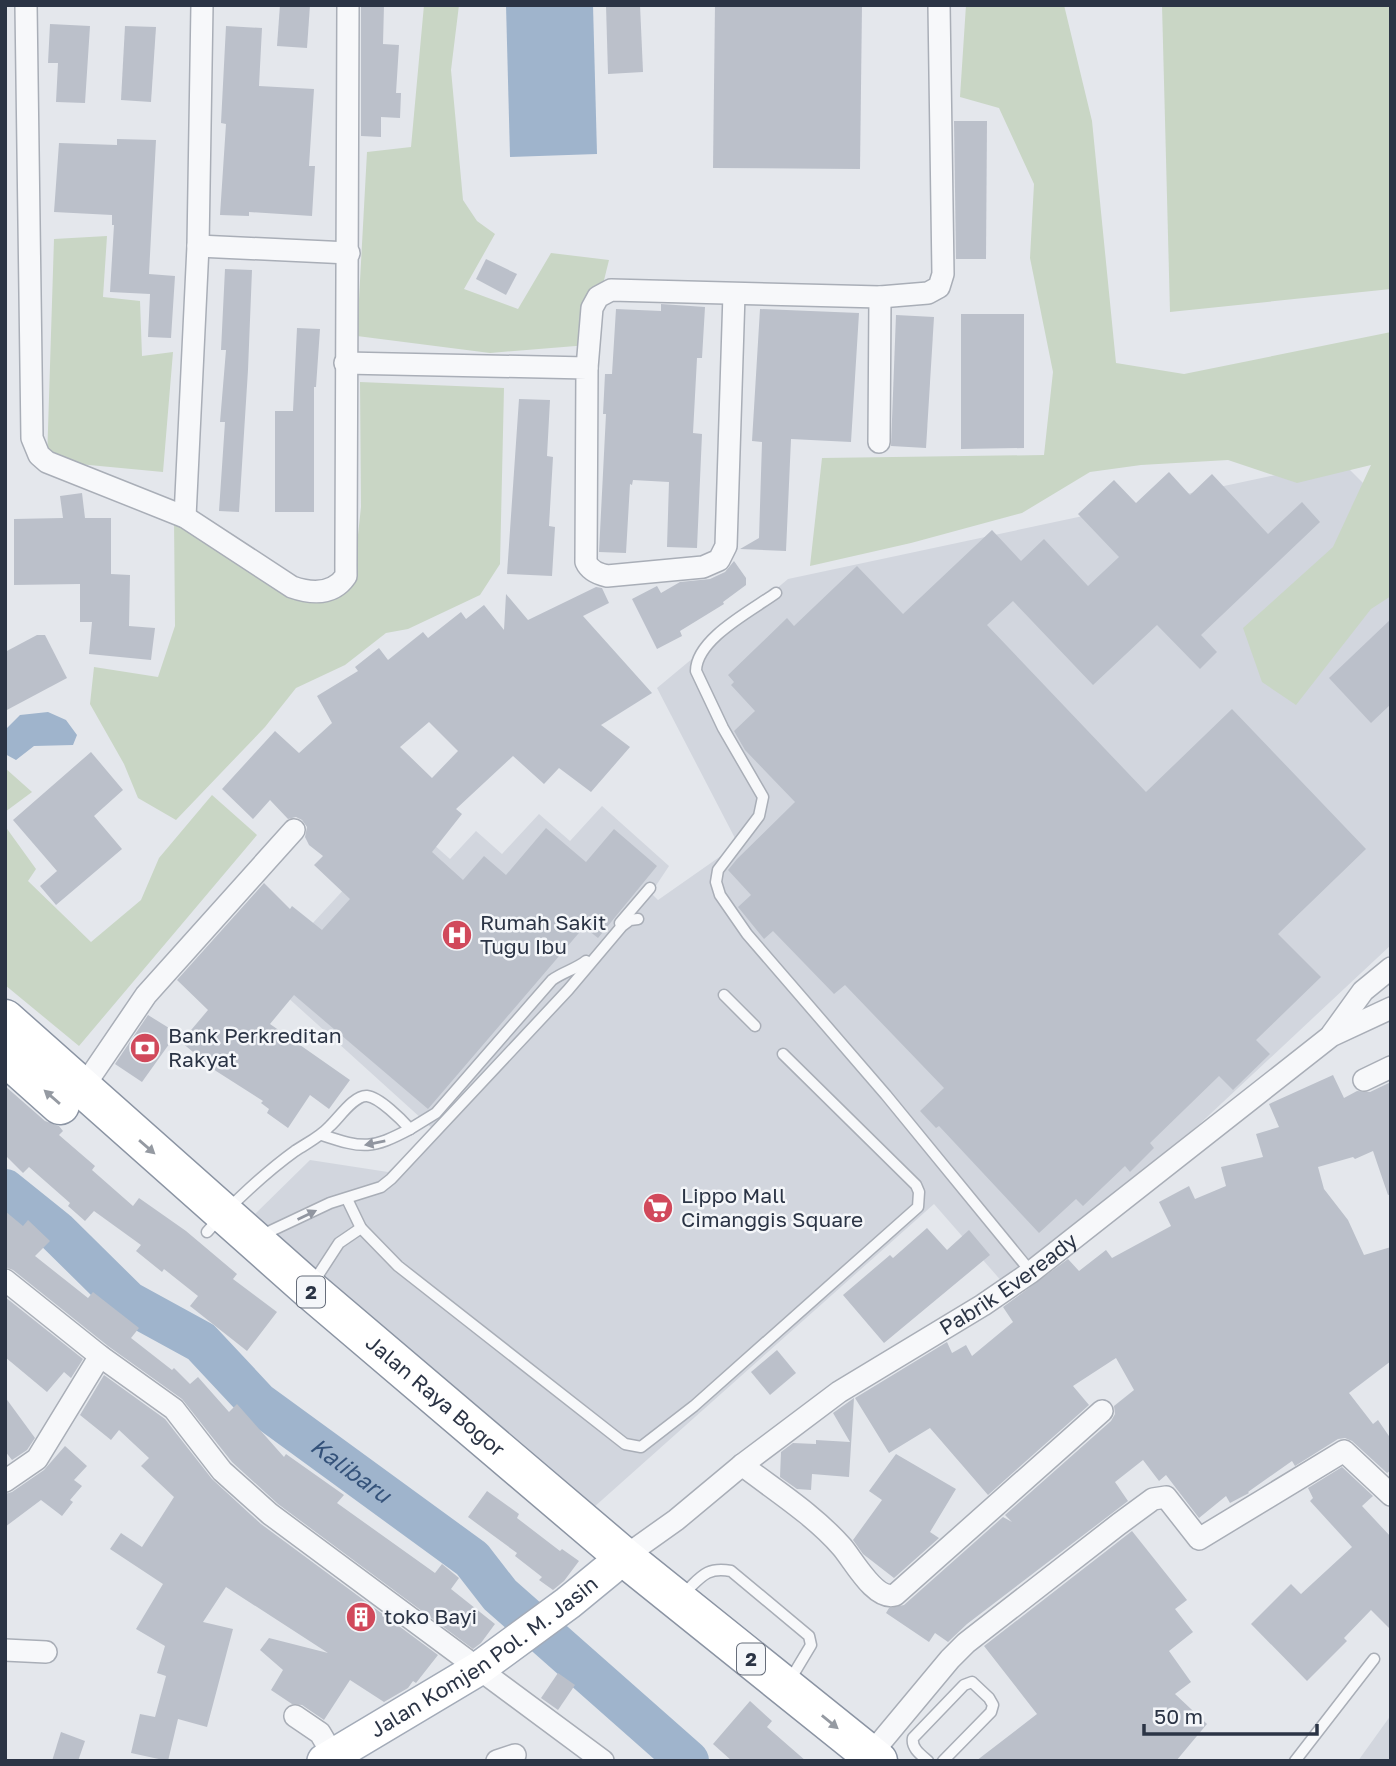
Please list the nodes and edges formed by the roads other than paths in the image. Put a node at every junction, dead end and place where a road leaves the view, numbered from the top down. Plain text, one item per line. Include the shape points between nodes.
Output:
1 (26, 5) edge
2 (202, 5) edge
3 (348, 5) edge
4 (939, 5) edge
5 (16, 61) edge
6 (198, 246) junction
7 (348, 253) junction
8 (734, 294) junction
9 (880, 297) junction
10 (345, 363) junction
11 (587, 368) junction
12 (879, 442) dead end
13 (185, 517) junction
14 (776, 593) dead end
15 (294, 830) dead end
16 (650, 888) dead end
17 (638, 919) dead end
18 (1391, 968) edge
19 (724, 995) dead end
20 (1391, 1008) edge
21 (5, 1019) edge
22 (755, 1026) dead end
23 (1331, 1036) junction
24 (783, 1054) dead end
25 (5, 1056) edge
26 (1391, 1067) edge
27 (1364, 1080) dead end
28 (100, 1099) junction
29 (410, 1129) junction
30 (322, 1135) junction
31 (347, 1199) junction
32 (215, 1223) junction
33 (361, 1228) junction
34 (251, 1239) junction
35 (1031, 1272) junction
36 (5, 1280) edge
37 (309, 1289) junction
38 (100, 1356) junction
39 (1102, 1411) dead end
40 (743, 1465) junction
41 (5, 1481) edge
42 (1391, 1495) edge
43 (615, 1564) junction
44 (677, 1600) junction
45 (5, 1650) edge
46 (46, 1652) dead end
47 (1374, 1659) dead end
48 (478, 1669) junction
49 (786, 1687) junction
50 (295, 1716) dead end
51 (915, 1757) edge
52 (329, 1758) edge
53 (862, 1759) edge
54 (603, 1761) edge
55 (928, 1761) edge
56 (943, 1761) edge
57 (1295, 1761) edge

1 - 5 street
2 - 6 street
3 - 7 street
4 - 9 street via 943,274 934,291
5 - 13 street via 34,445 47,462
6 - 7 street
6 - 13 street
7 - 10 street
8 - 9 street
8 - 11 street via 604,293 592,308
8 - 11 street via 726,546 712,564 607,576 589,567
9 - 12 street
10 - 11 street
10 - 13 street via 346,576 341,583 324,591 292,587
14 - 35 lane via 706,645 696,665 723,728 763,797 759,816 718,870 720,895 747,934
15 - 28 street via 146,995
16 - 29 lane via 588,960 552,980 436,1113
17 - 31 lane via 622,926 391,1180
18 - 23 street via 1363,991
19 - 22 lane
20 - 23 street, Pabrik Eveready
21 - 28 highway, Jalan Raya Bogor / 2
23 - 35 street, Pabrik Eveready
24 - 33 lane via 916,1185 918,1207 694,1406 641,1447 625,1444 398,1266
32 -> 25 highway, Jalan Raya Bogor / 2
26 - 27 street
28 -> 32 highway, Jalan Raya Bogor / 2
29 -> 30 lane via 369,1146
29 - 30 lane via 365,1096
30 - 32 lane via 294,1152
31 - 33 lane
34 -> 31 lane
32 - 34 highway, Jalan Raya Bogor / 2
32 - 43 highway, Jalan Raya Bogor / 2
33 - 37 lane via 339,1243
34 - 37 highway, Jalan Raya Bogor / 2
35 - 40 street, Pabrik Eveready via 839,1392
36 - 38 street
37 - 43 highway, Jalan Raya Bogor / 2
38 - 41 street via 37,1458
38 - 48 street via 174,1409 232,1482 270,1514
39 - 40 street via 889,1596 877,1591 824,1529
40 - 43 street, Pabrik Eveready
42 - 53 street via 1344,1451 1199,1539 1166,1497 1153,1499 966,1643
43 - 44 highway, Jalan Raya Bogor / 2
43 - 48 main road, Jalan Komjen Pol. M. Jasin
43 - 53 highway, Jalan Raya Bogor / 2
44 - 49 highway, Jalan Raya Bogor / 2
44 - 49 lane via 709,1570 731,1571 809,1636 811,1644
45 - 46 street
47 - 57 lane
48 - 52 main road, Jalan Komjen Pol. M. Jasin
48 - 54 street
49 -> 53 highway, Jalan Raya Bogor / 2
50 - 52 street via 320,1733
51 - 55 lane
51 - 56 lane via 913,1738 972,1682 989,1698 991,1712

